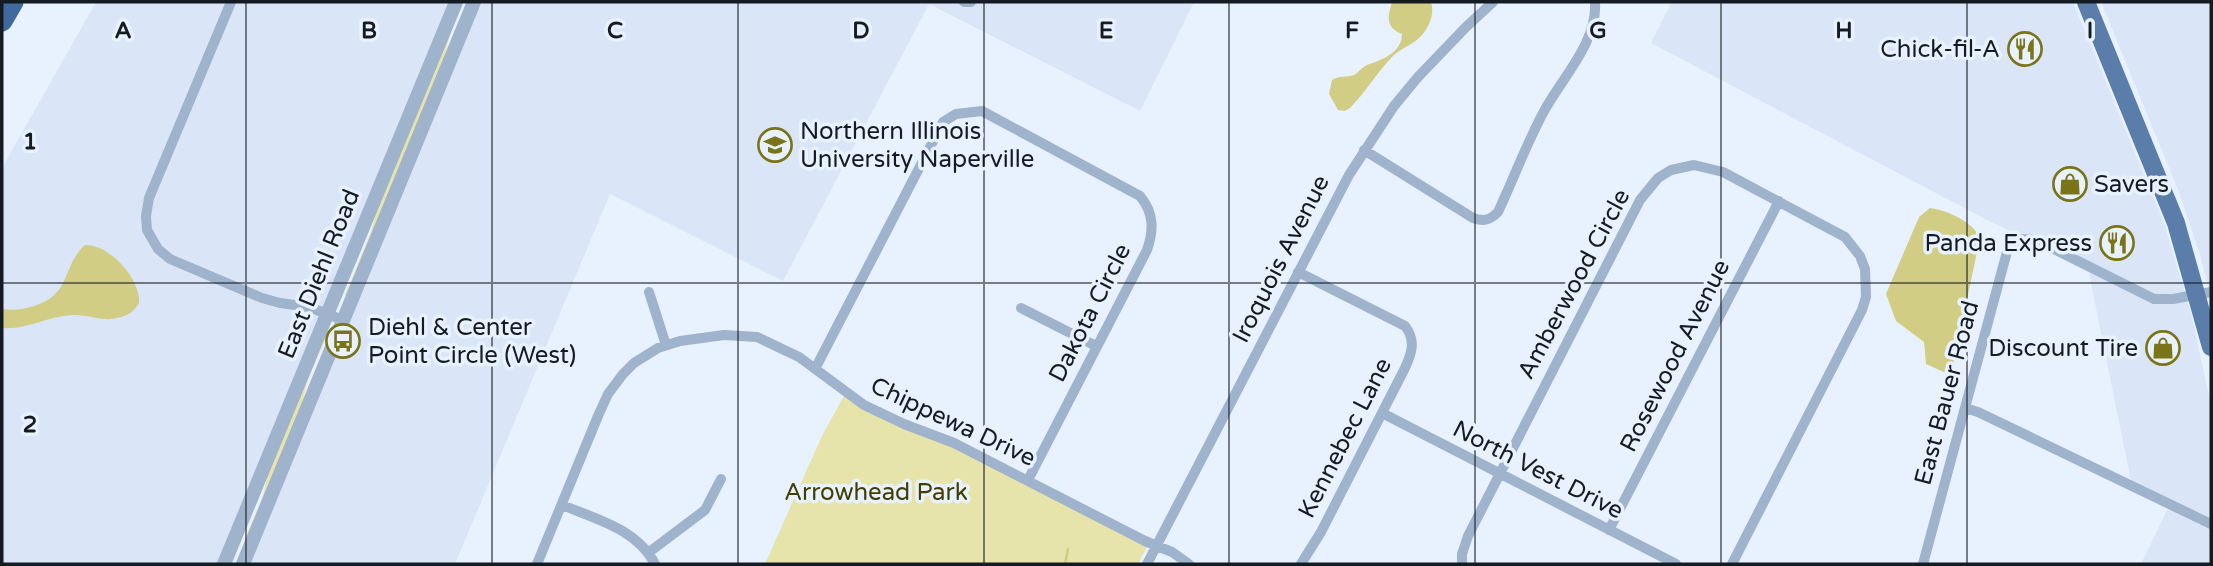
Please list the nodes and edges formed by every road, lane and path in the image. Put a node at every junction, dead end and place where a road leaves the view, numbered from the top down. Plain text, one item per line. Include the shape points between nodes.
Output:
1 (13, 2) edge
2 (231, 2) edge
3 (456, 2) edge
4 (474, 2) edge
5 (964, 2) edge
6 (971, 2) edge
7 (1493, 2) edge
8 (1595, 2) edge
9 (2086, 2) edge
10 (2, 21) edge
11 (1364, 150) junction
12 (1779, 201) junction
13 (1298, 272) junction
14 (649, 292) dead end
15 (2205, 293) edge
16 (1021, 308) dead end
17 (327, 314) junction
18 (343, 320) junction
19 (666, 345) junction
20 (1096, 346) junction
21 (2211, 347) edge
22 (815, 369) junction
23 (1965, 408) junction
24 (1382, 413) junction
25 (1499, 474) junction
26 (721, 479) dead end
27 (1028, 480) junction
28 (562, 505) junction
29 (2211, 524) edge
30 (1609, 530) junction
31 (1156, 546) junction
32 (648, 553) junction
33 (224, 564) edge
34 (243, 564) edge
35 (537, 564) edge
36 (654, 564) edge
37 (1147, 564) edge
38 (1189, 564) edge
39 (1301, 564) edge
40 (1462, 564) edge
41 (1676, 564) edge
42 (1732, 564) edge
43 (1923, 564) edge

1 - 10 highway
2 - 17 street via 149,198 147,230 158,249 175,261 262,298
3 - 17 street, East Diehl Road
4 - 18 street, East Diehl Road
5 - 6 street
7 - 11 street, Iroquois Avenue via 1418,77
8 - 11 street via 1592,28 1543,113 1492,218 1473,218
9 - 15 main road
11 - 13 street, Iroquois Avenue
12 - 25 street, Amberwood Circle via 1707,167 1682,167 1658,178 1640,200
12 - 30 street, Rosewood Avenue
12 - 42 street, Amberwood Circle via 1852,243 1865,269 1866,297
13 - 24 street, Kennebec Lane via 1405,327 1412,339 1410,355
13 - 31 street, Iroquois Avenue
14 - 19 street
15 - 21 main road
15 - 23 street, East Bauer Road via 2162,299 2146,296 2036,240 2021,239 2005,256
16 - 20 street
17 - 18 street
17 - 33 street, East Diehl Road
18 - 34 street, East Diehl Road
19 - 22 street, Chippewa Drive via 724,335 757,337 786,349
19 - 28 street, Chippewa Drive via 634,363 612,388
20 - 22 street, Dakota Circle via 1147,250 1153,223 1146,204 1140,196 976,110 949,117 938,130
20 - 27 street, Dakota Circle
22 - 27 street, Chippewa Drive via 864,405
23 - 29 street
23 - 43 street, East Bauer Road
24 - 25 street, North Vest Drive
24 - 39 street, Kennebec Lane
25 - 30 street, North Vest Drive
25 - 40 street, Amberwood Circle via 1468,536
26 - 32 street via 705,510
27 - 31 street, Chippewa Drive
28 - 32 street via 617,527
28 - 35 street, Chippewa Drive
30 - 41 street, North Vest Drive
31 - 37 street, Iroquois Avenue
31 - 38 street, Chippewa Drive
32 - 36 street

